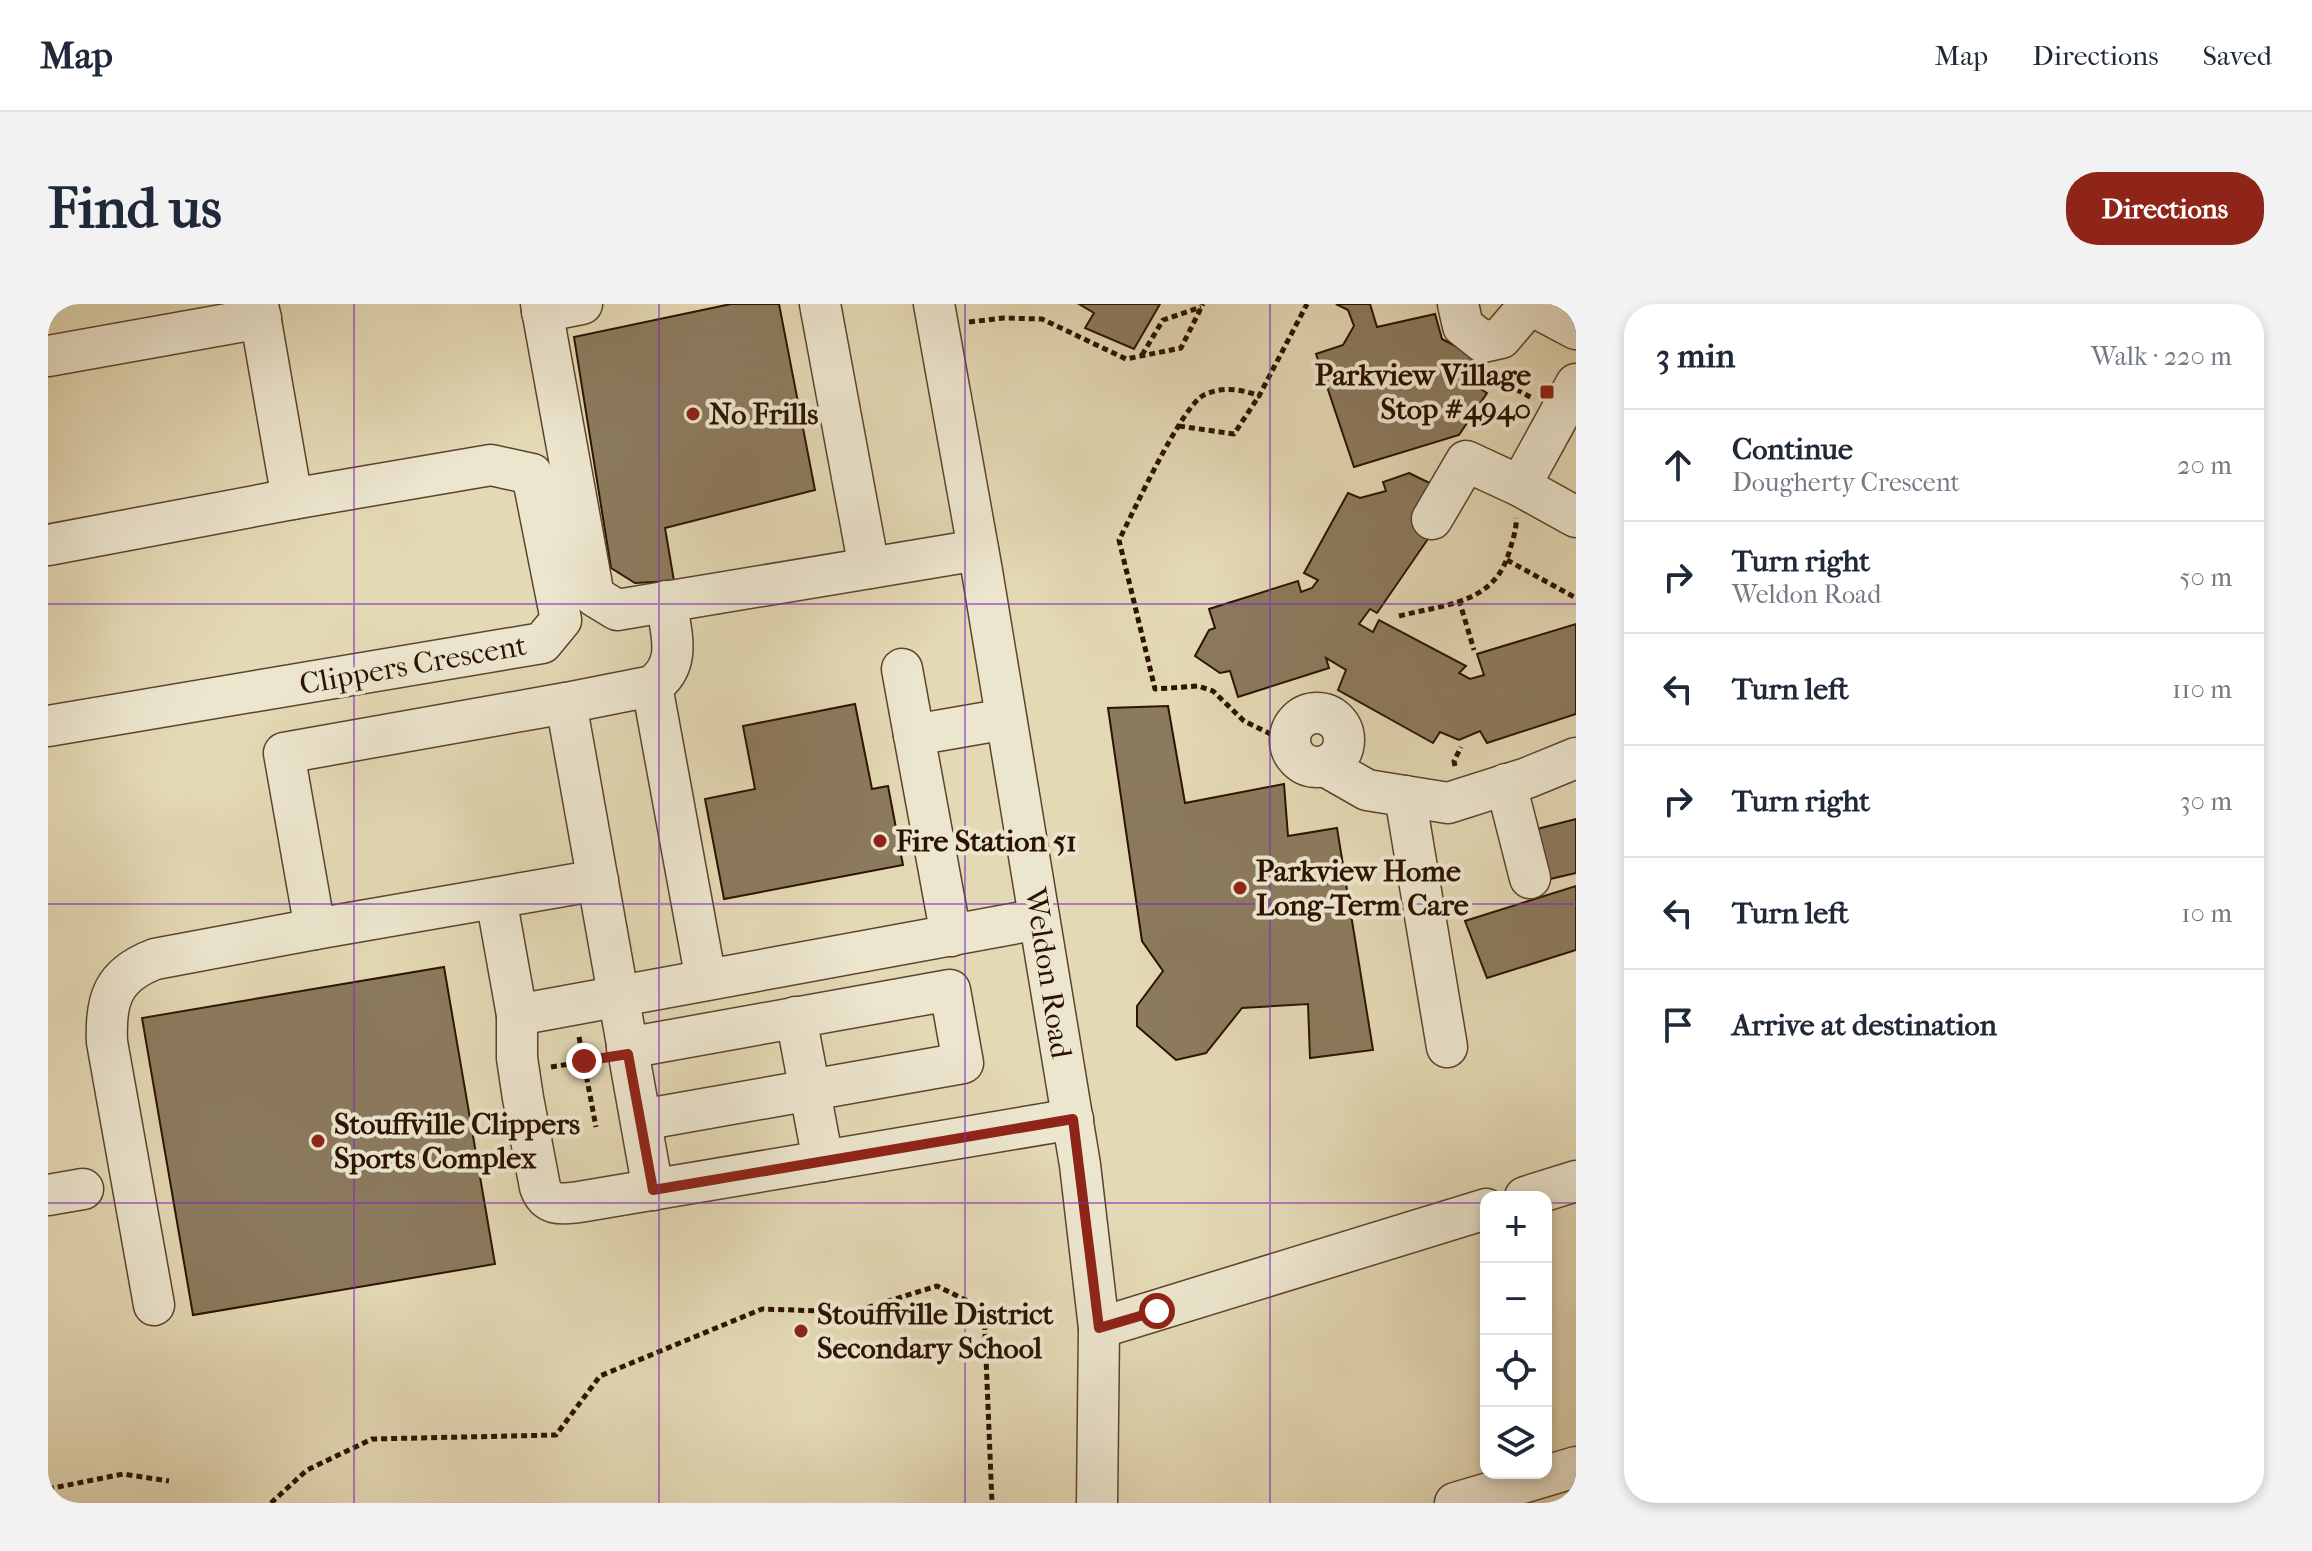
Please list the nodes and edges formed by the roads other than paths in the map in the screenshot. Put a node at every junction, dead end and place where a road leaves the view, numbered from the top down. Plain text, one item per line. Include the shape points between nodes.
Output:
1 (582, 304) edge
2 (820, 304) edge
3 (1458, 304) edge
4 (1530, 304) edge
5 (541, 308) edge
6 (260, 311) edge
7 (936, 314) edge
8 (1576, 329) edge
9 (48, 356) edge
10 (1576, 384) edge
11 (1520, 486) junction
12 (292, 499) junction
13 (1576, 517) edge
14 (1432, 519) dead end
15 (48, 545) edge
16 (978, 550) junction
17 (869, 568) junction
18 (666, 601) junction
19 (902, 669) dead end
20 (652, 686) junction
21 (566, 703) junction
22 (1006, 719) junction
23 (48, 726) edge
24 (914, 735) junction
25 (1289, 743) road end
26 (1576, 758) edge
27 (1506, 784) junction
28 (1405, 796) junction
29 (1530, 878) dead end
30 (598, 880) junction
31 (496, 898) junction
32 (1039, 919) junction
33 (315, 929) junction
34 (951, 936) junction
35 (706, 980) junction
36 (618, 997) junction
37 (517, 1015) junction
38 (796, 1017) junction
39 (1447, 1047) dead end
40 (628, 1051) junction
41 (810, 1091) junction
42 (1073, 1119) junction
43 (641, 1120) junction
44 (823, 1161) junction
45 (1576, 1181) edge
46 (653, 1190) junction
47 (1544, 1191) edge
48 (1480, 1211) edge
49 (154, 1305) dead end
50 (1099, 1328) junction
51 (1576, 1467) edge
52 (1097, 1503) edge
53 (1455, 1503) edge

1 - 5 street
2 - 17 street
3 - 4 street via 1463,326 1483,342 1501,338
4 - 8 street
5 - 18 street via 594,596 617,610
6 - 9 street
6 - 12 street
7 - 16 street, Weldon Road
10 - 11 street
11 - 13 street
11 - 14 street via 1466,461
12 - 15 street, Clippers Crescent
12 - 23 street, Clippers Crescent via 491,465 532,474 561,620 542,643
16 - 17 street
16 - 22 street, Weldon Road
17 - 18 street
18 - 20 street via 673,659 668,673
19 - 24 street
20 - 21 street
20 - 35 street
21 - 30 street
21 - 33 street via 284,753
22 - 24 street
22 - 32 street, Weldon Road
24 - 34 street
25 - 28 street via 1300,762 1325,766 1367,790
26 - 27 street
27 - 28 street via 1448,803
27 - 29 street
28 - 39 street
30 - 31 street
30 - 36 street
31 - 33 street
31 - 37 street
32 - 34 street
32 - 42 street, Weldon Road
33 - 49 street via 155,959 127,974 111,995 107,1042
34 - 35 street
35 - 36 street
36 - 37 street
36 - 40 street
37 - 46 street via 519,1072 543,1195 564,1204
38 - 40 street
38 - 41 street
38 - 41 street via 950,990 953,1005 963,1063
40 - 43 street
41 - 43 street
41 - 44 street
42 - 44 street
42 - 50 street, Weldon Road
43 - 46 street
44 - 46 street
45 - 47 street
48 - 50 street
50 - 52 street, Weldon Road
51 - 53 street

